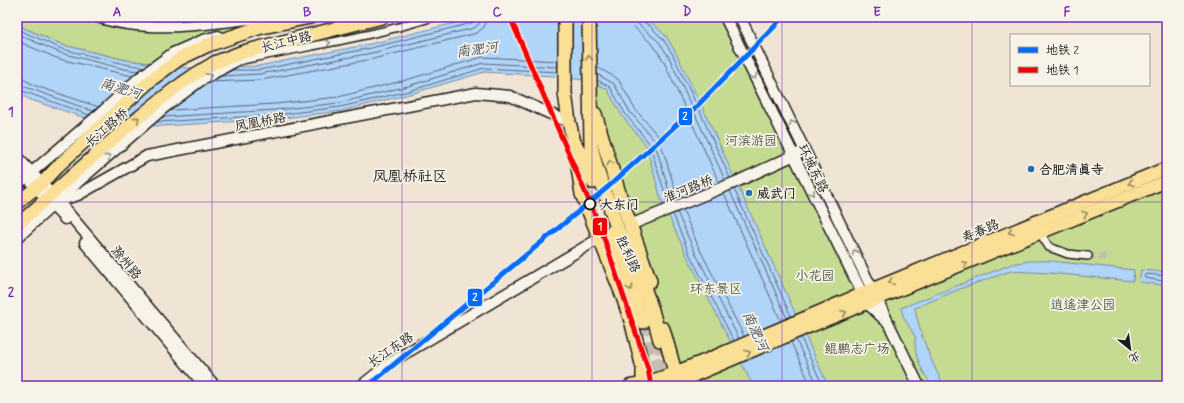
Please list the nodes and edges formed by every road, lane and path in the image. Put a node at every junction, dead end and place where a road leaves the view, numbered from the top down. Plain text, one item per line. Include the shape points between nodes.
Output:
1 (98, 17) edge
2 (299, 17) edge
3 (310, 17) edge
4 (382, 17) edge
5 (433, 17) edge
6 (565, 17) edge
7 (589, 17) edge
8 (725, 17) edge
9 (740, 17) edge
10 (270, 18) edge
11 (231, 19) edge
12 (177, 55) junction
13 (234, 62) joint
14 (214, 63) joint
15 (590, 97) junction
16 (569, 122) junction
17 (574, 142) junction
18 (805, 150) junction
19 (793, 155) junction
20 (17, 157) edge
21 (17, 168) edge
22 (1167, 168) edge
23 (29, 174) junction
24 (77, 177) junction
25 (1167, 181) edge
26 (17, 185) edge
27 (39, 186) junction
28 (52, 200) junction
29 (17, 203) edge
30 (630, 224) junction
31 (17, 225) edge
32 (1040, 233) junction
33 (17, 238) edge
34 (600, 238) junction
35 (1088, 256) tunnel mouth
36 (870, 296) junction
37 (643, 322) tunnel mouth
38 (660, 340) tunnel mouth
39 (677, 381) edge
40 (639, 385) edge
41 (205, 386) edge
42 (215, 386) edge
43 (361, 386) edge
44 (697, 386) edge
45 (919, 386) edge

1 - 11 street via 138,25 182,26
2 - 10 street
3 - 12 highway, 长江中路 via 258,28
4 - 14 highway, 长江中路 via 243,52
13 -> 5 street via 413,24
6 - 16 highway, 胜利路 via 565,93
15 -> 7 highway
8 -> 19 street, 环城东路
18 -> 9 street, 环城东路
10 - 11 street
10 - 12 street via 203,40
12 - 23 street via 139,78
12 - 27 main road, 长江路桥
24 -> 13 street via 200,81
24 -> 14 main road, 长江路桥 via 167,93
30 -> 15 highway via 618,193
15 - 38 highway, 胜利路 via 592,146 597,170 618,230 641,279
16 - 17 highway, 胜利路
16 - 28 street, 凤凰桥路 via 510,96 476,93 147,156 78,195
17 - 34 highway via 582,194
17 -> 37 highway, 胜利路 via 600,199
18 - 19 street, 淮河路桥
36 -> 18 street, 环城东路
19 - 30 street, 淮河路桥 via 736,182
19 -> 36 street, 环城东路
20 - 23 street, 滁州路
21 - 23 street, 滁州路
22 -> 36 main road, 寿春路
23 - 26 street
23 - 27 street, 滁州路
24 - 28 main road, 长江路桥
32 -> 25 main road, 寿春路
27 - 28 street, 滁州路
27 - 29 main road, 长江路桥
28 - 31 main road, 长江路桥
28 - 33 street
28 - 41 street, 滁州路
28 - 42 street, 滁州路
30 - 39 highway via 660,313
32 - 35 street via 1050,247 1068,254
36 -> 32 main road, 寿春路
34 - 40 highway via 632,324 643,368
34 - 43 street, 长江东路 via 391,362
36 - 39 main road, 寿春路 via 710,364
36 - 45 street, 环城东路 via 890,325
39 - 40 main road, 寿春路
39 - 44 street

